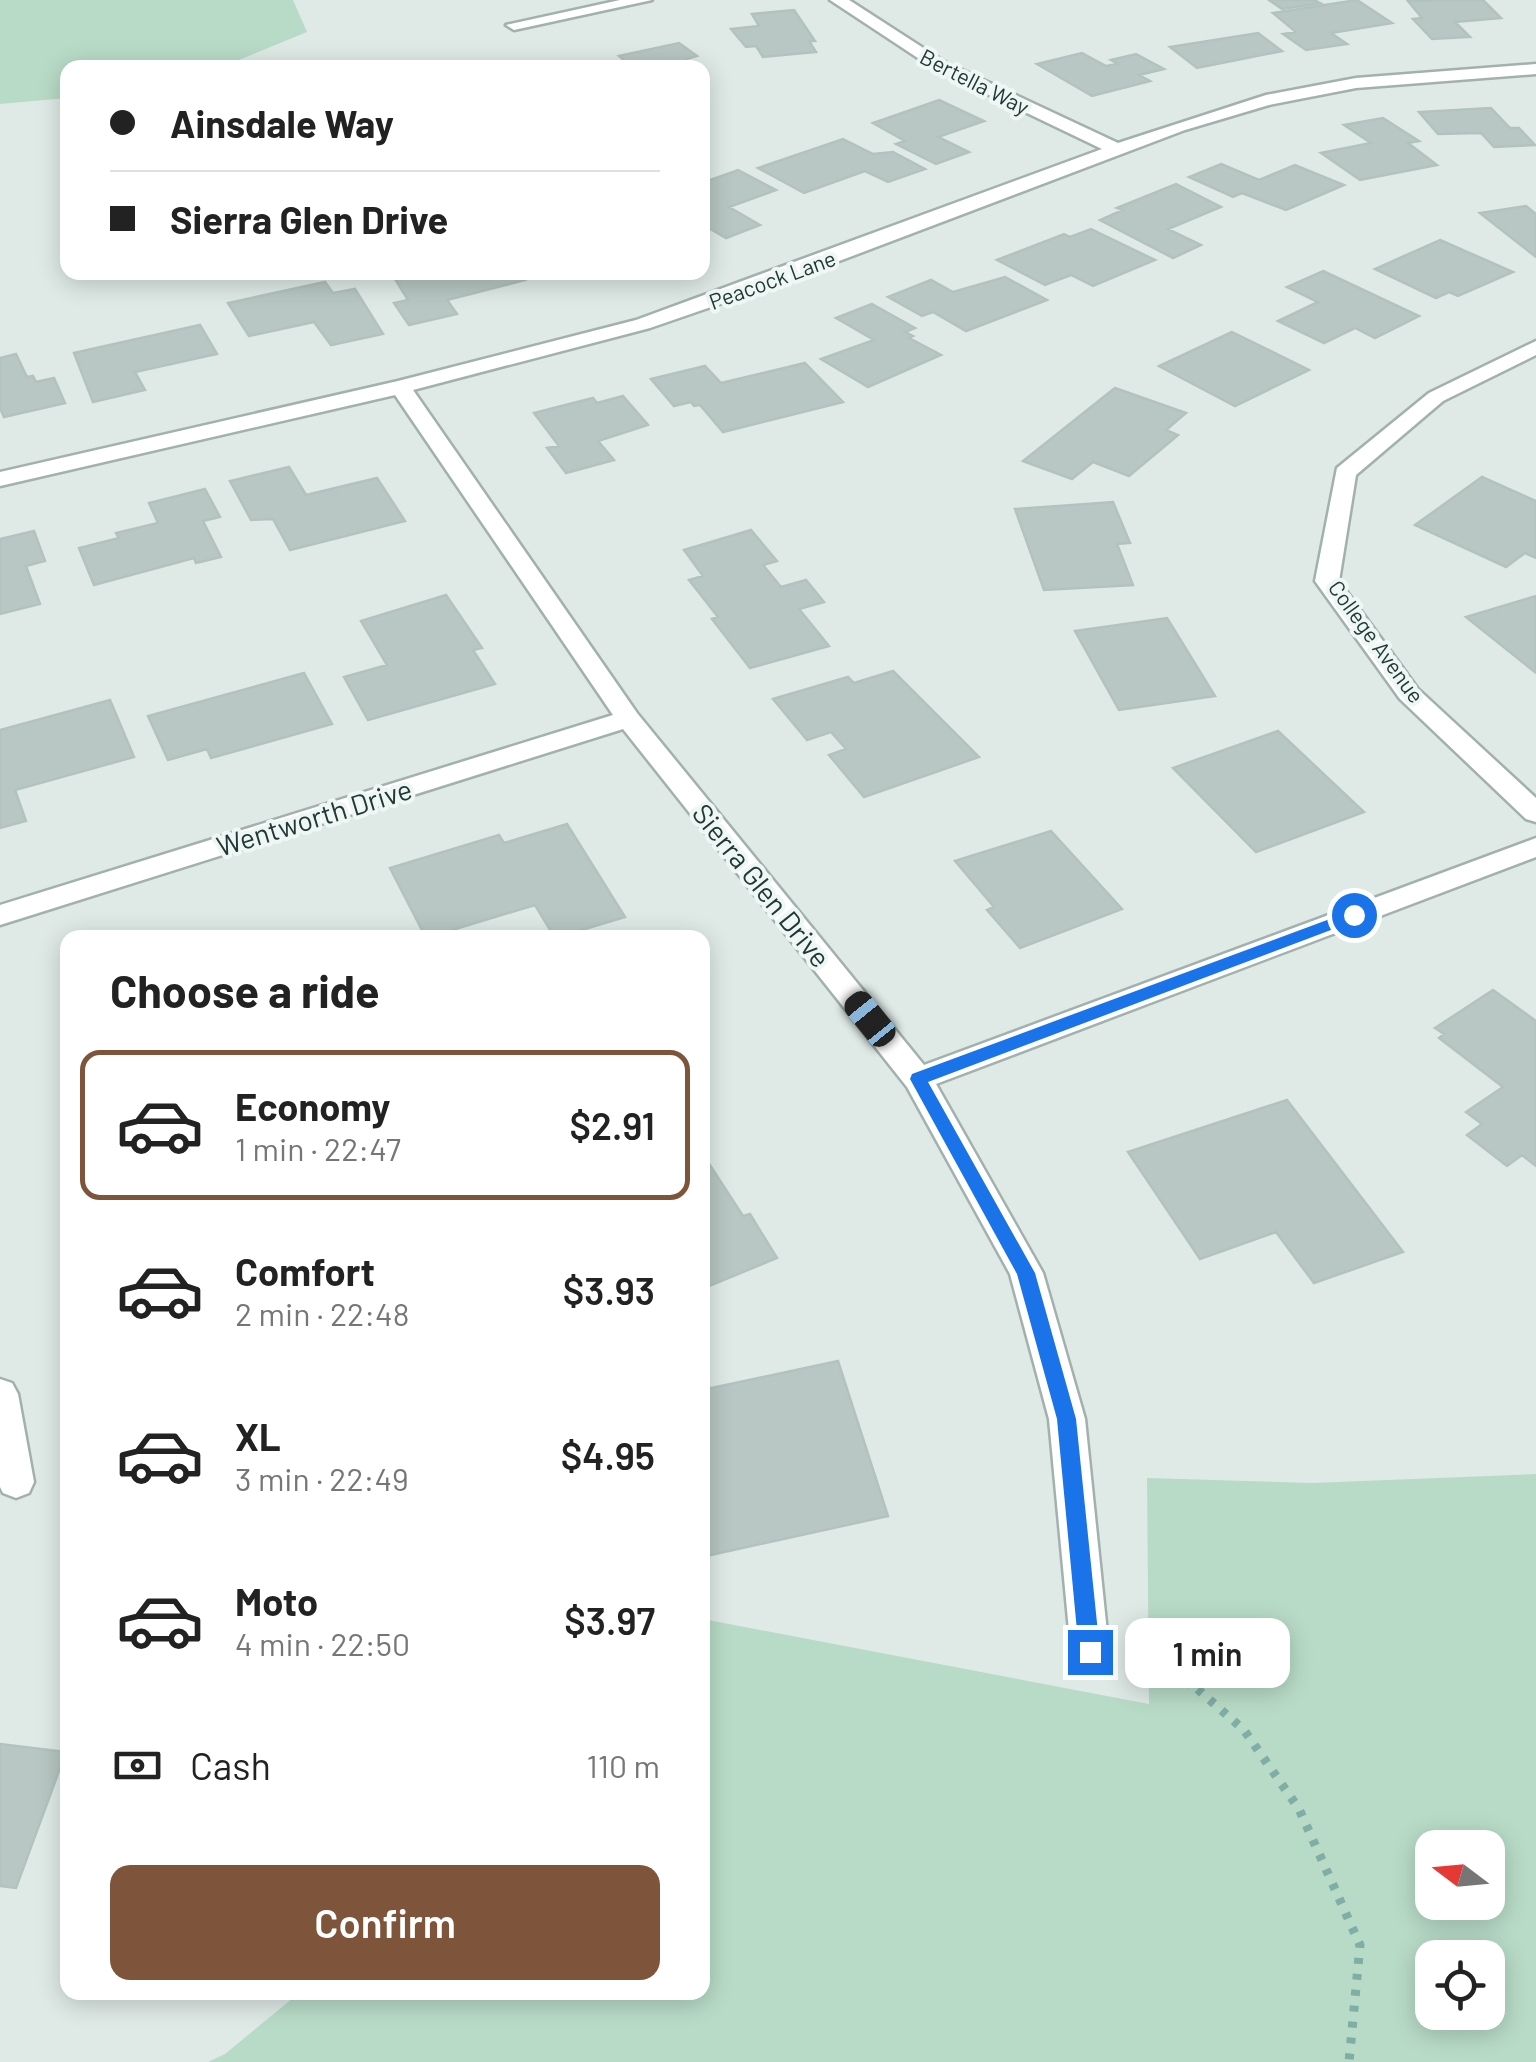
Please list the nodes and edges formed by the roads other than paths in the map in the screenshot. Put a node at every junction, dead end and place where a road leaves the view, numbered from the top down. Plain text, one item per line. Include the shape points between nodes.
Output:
1 (644, 0) edge
2 (838, 0) edge
3 (514, 25) dead end
4 (1534, 71) edge
5 (1118, 150) junction
6 (1536, 347) edge
7 (400, 387) junction
8 (0, 479) edge
9 (628, 719) junction
10 (1536, 813) edge
11 (1536, 847) edge
12 (0, 916) edge
13 (918, 1079) junction
14 (0, 1394) edge
15 (16, 1482) dead end
16 (1090, 1652) road end

1 - 3 street
2 - 5 street, Bertella Way via 938,65
4 - 5 street, Peacock Lane via 1300,92
5 - 7 street, Peacock Lane via 675,314
6 - 10 street, College Avenue via 1436,397 1345,473 1328,581 1409,694
7 - 8 street, Peacock Lane
7 - 9 street, Sierra Glen Drive
9 - 12 street, Wentworth Drive
9 - 13 street, Sierra Glen Drive
11 - 13 street
13 - 16 street, Sierra Glen Drive via 1026,1273 1066,1419
14 - 15 street

